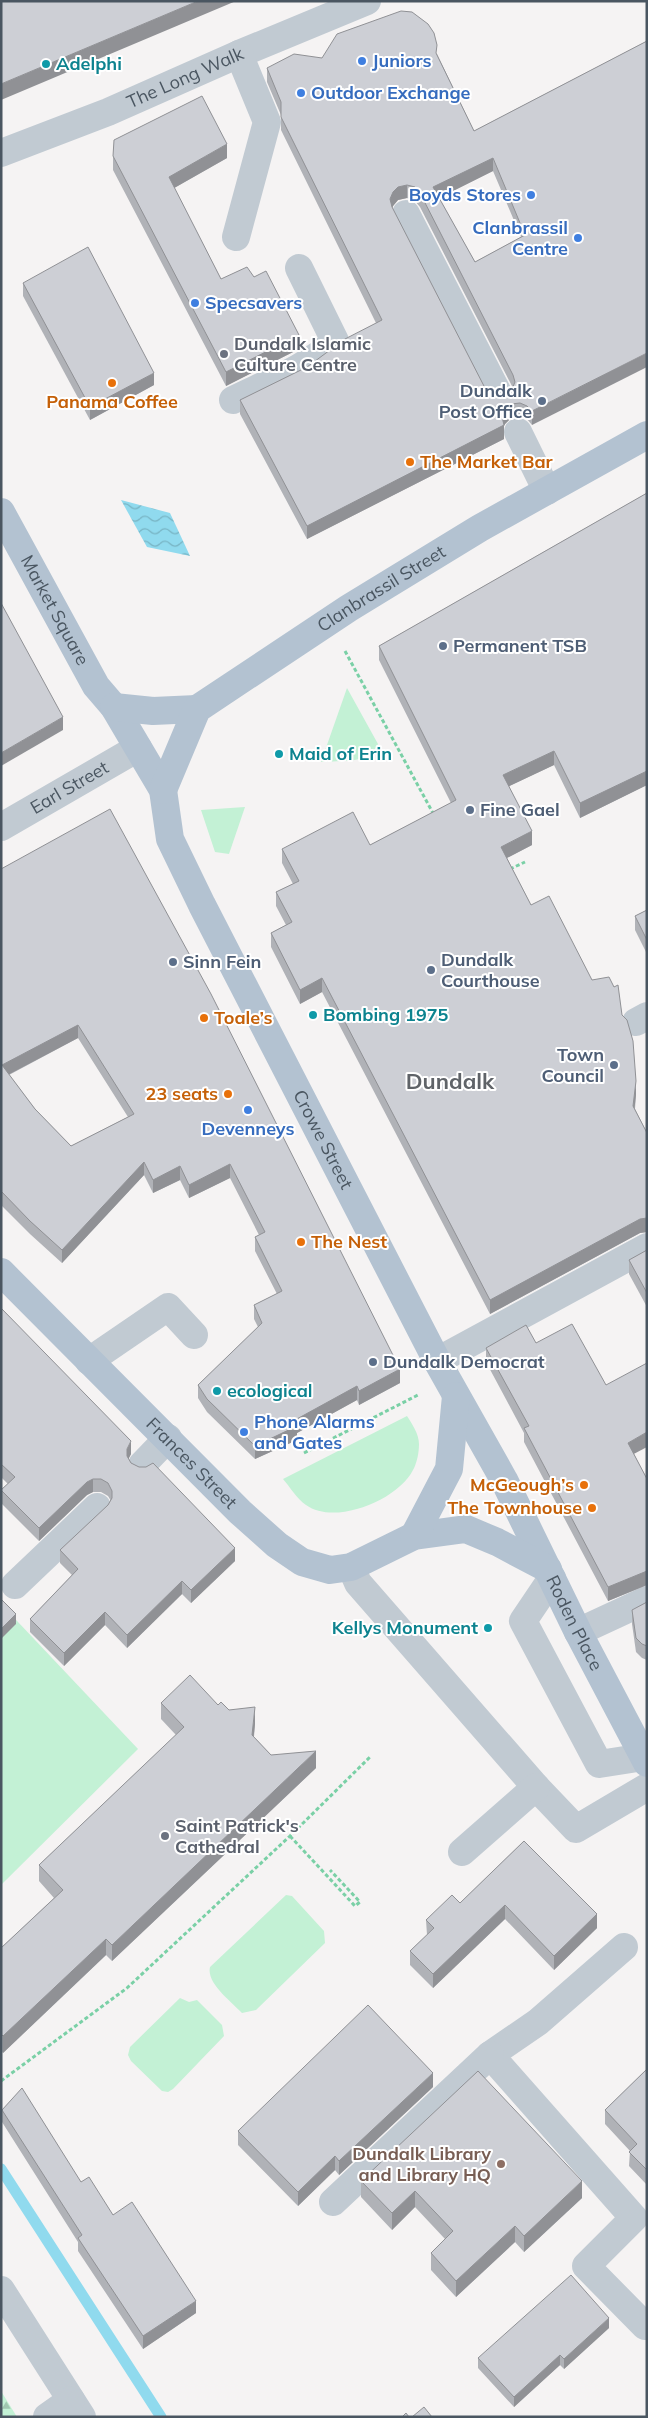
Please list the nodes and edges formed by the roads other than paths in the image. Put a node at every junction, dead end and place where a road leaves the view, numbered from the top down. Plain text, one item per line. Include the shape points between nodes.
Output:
1 (368, 1) edge
2 (239, 54) junction
3 (1, 153) edge
4 (406, 214) dead end
5 (236, 237) dead end
6 (299, 268) dead end
7 (499, 395) edge
8 (233, 400) dead end
9 (518, 432) dead end
10 (647, 435) edge
11 (547, 491) junction
12 (1, 512) edge
13 (114, 707) junction
14 (197, 709) junction
15 (138, 748) junction
16 (164, 790) junction
17 (1, 827) edge
18 (647, 1247) edge
19 (1, 1272) edge
20 (194, 1335) dead end
21 (89, 1361) junction
22 (437, 1361) junction
23 (456, 1396) junction
24 (168, 1438) junction
25 (142, 1465) edge
26 (504, 1480) joint
27 (98, 1507) dead end
28 (414, 1536) junction
29 (351, 1567) junction
30 (550, 1574) junction
31 (15, 1585) dead end
32 (647, 1600) edge
33 (578, 1632) junction
34 (645, 1760) edge
35 (536, 1787) junction
36 (647, 1787) edge
37 (462, 1852) dead end
38 (624, 1947) dead end
39 (490, 2055) junction
40 (333, 2202) dead end
41 (640, 2225) edge
42 (1, 2290) edge
43 (647, 2324) edge
44 (77, 2408) edge
45 (47, 2417) edge

1 - 2 street, The Long Walk
2 - 3 street, The Long Walk via 108,112
2 - 5 street via 268,122
4 - 7 street
6 - 8 street via 335,341 304,364
9 - 11 street
10 - 11 main road, Clanbrassil Street
11 - 14 main road, Clanbrassil Street via 480,528 329,621
12 - 13 main road, Market Square via 96,686
13 - 14 main road via 153,711
13 - 15 main road, Market Square
14 - 16 main road
15 - 16 main road, Market Square
15 - 17 street, Earl Street
16 - 22 main road, Crowe Street via 170,839
18 - 22 street
19 - 21 main road, Frances Street
20 - 21 street via 168,1307
21 - 24 main road, Frances Street
22 - 23 main road, Crowe Street
23 - 26 main road, Crowe Street
23 - 28 main road via 449,1468
24 - 25 street
24 - 29 main road, Frances Street via 277,1545 302,1562 330,1570
26 - 30 main road, Roden Place
27 - 31 street
28 - 29 main road, Frances Street
28 - 30 main road, Frances Street via 466,1529 497,1542
29 - 35 street via 358,1583
30 - 33 main road, Roden Place
30 - 34 street via 523,1621 599,1764
32 - 33 street
33 - 34 main road, Roden Place
35 - 36 street via 576,1829
35 - 37 street
38 - 39 street via 538,2022
39 - 40 street
39 - 41 street
41 - 43 street via 586,2266 645,2326
42 - 44 street
44 - 45 street

